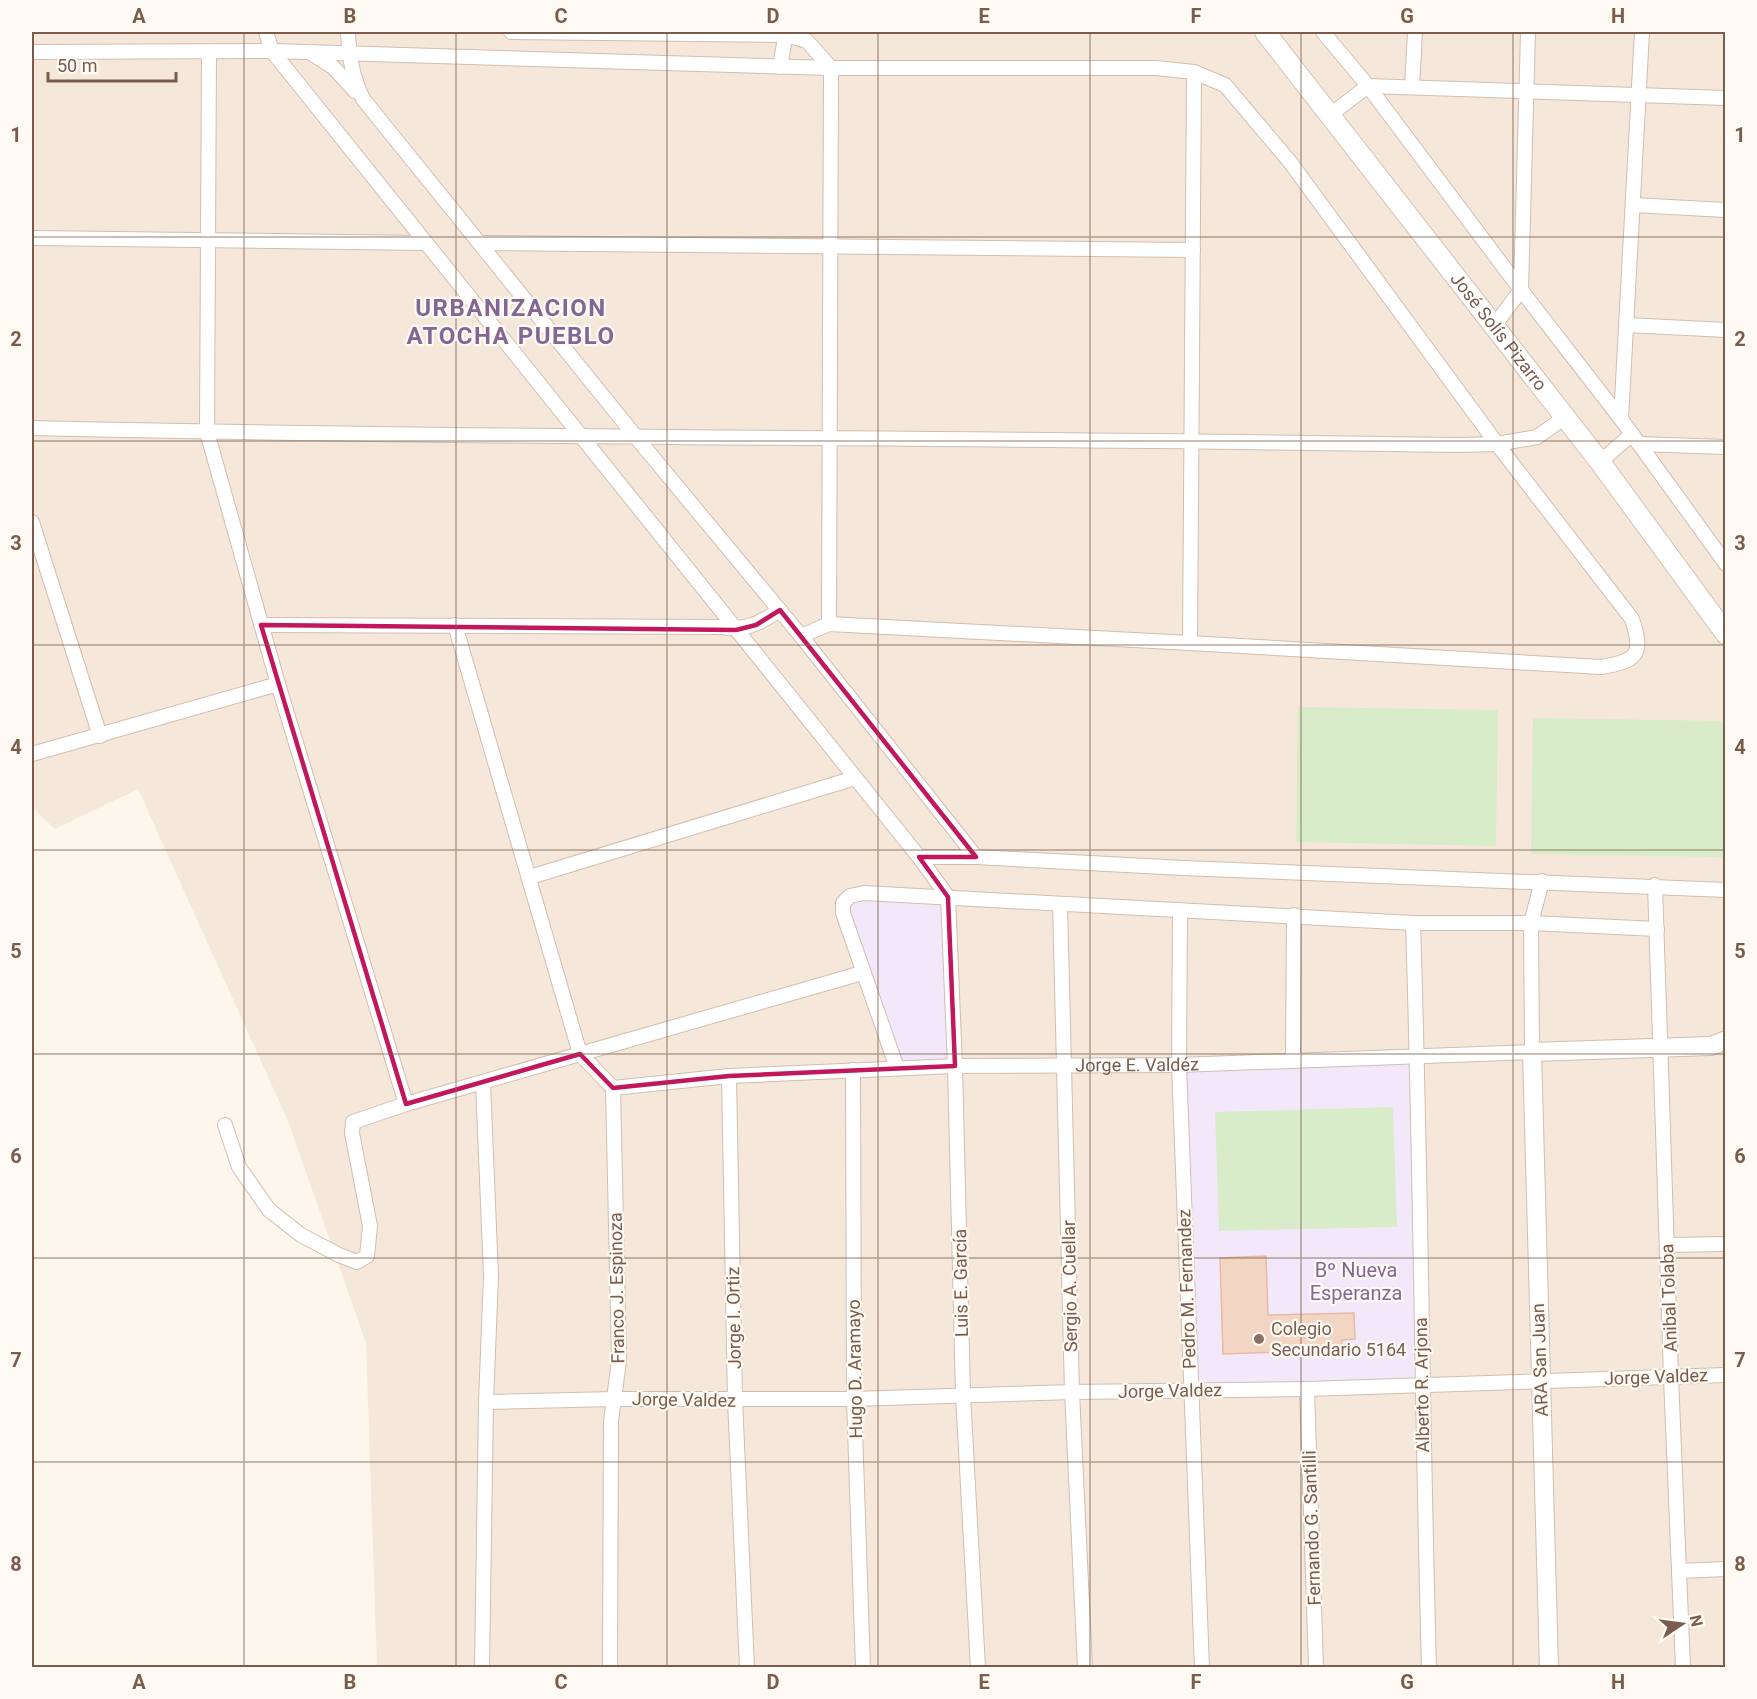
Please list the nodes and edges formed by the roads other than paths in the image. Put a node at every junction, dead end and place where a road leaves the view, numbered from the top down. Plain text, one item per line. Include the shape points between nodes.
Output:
1 (266, 32) edge
2 (348, 32) edge
3 (511, 32) edge
4 (643, 32) edge
5 (1265, 32) edge
6 (1323, 32) edge
7 (1415, 32) edge
8 (1528, 32) edge
9 (1642, 32) edge
10 (786, 33) edge
11 (272, 51) junction
12 (32, 52) edge
13 (209, 52) junction
14 (310, 53) junction
15 (348, 54) junction
16 (780, 67) junction
17 (831, 68) junction
18 (1194, 72) junction
19 (1368, 86) junction
20 (1412, 87) junction
21 (1525, 91) junction
22 (1639, 95) junction
23 (1725, 98) edge
24 (363, 99) junction
25 (1330, 115) junction
26 (1633, 205) junction
27 (1725, 210) edge
28 (32, 238) edge
29 (209, 241) junction
30 (425, 243) junction
31 (481, 243) junction
32 (830, 246) junction
33 (1192, 250) junction
34 (1521, 290) junction
35 (1627, 325) junction
36 (1494, 326) junction
37 (1725, 330) edge
38 (1564, 418) junction
39 (1622, 419) junction
40 (32, 428) edge
41 (207, 432) junction
42 (581, 437) junction
43 (636, 437) junction
44 (830, 439) junction
45 (1636, 439) junction
46 (1191, 440) junction
47 (1497, 444) junction
48 (1725, 447) edge
49 (1600, 462) junction
50 (32, 522) edge
51 (1725, 562) edge
52 (780, 610) junction
53 (829, 624) junction
54 (261, 625) junction
55 (455, 625) junction
56 (736, 630) junction
57 (1725, 634) edge
58 (801, 636) junction
59 (1190, 643) junction
60 (278, 684) junction
61 (100, 736) junction
62 (32, 754) edge
63 (855, 778) junction
64 (919, 857) junction
65 (976, 857) junction
66 (530, 876) junction
67 (1542, 881) junction
68 (1655, 885) junction
69 (1725, 890) edge
70 (948, 897) junction
71 (1060, 904) junction
72 (1180, 910) junction
73 (1294, 915) junction
74 (1413, 922) junction
75 (1531, 923) junction
76 (1657, 929) junction
77 (862, 973) junction
78 (1725, 1040) edge
79 (1661, 1047) junction
80 (1532, 1052) junction
81 (580, 1054) junction
82 (1417, 1056) junction
83 (1293, 1061) junction
84 (1065, 1064) junction
85 (1179, 1065) junction
86 (956, 1066) junction
87 (897, 1068) junction
88 (853, 1070) junction
89 (729, 1076) junction
90 (483, 1083) junction
91 (613, 1088) junction
92 (406, 1104) junction
93 (225, 1125) dead end
94 (1725, 1244) edge
95 (1667, 1245) junction
96 (1725, 1375) edge
97 (1671, 1377) junction
98 (1541, 1381) junction
99 (1421, 1385) junction
100 (1307, 1389) junction
101 (1191, 1391) junction
102 (1072, 1392) junction
103 (963, 1395) junction
104 (614, 1399) junction
105 (735, 1400) junction
106 (854, 1400) junction
107 (486, 1402) junction
108 (1725, 1569) edge
109 (1679, 1571) junction
110 (482, 1668) edge
111 (610, 1668) edge
112 (747, 1668) edge
113 (863, 1668) edge
114 (978, 1668) edge
115 (1085, 1668) edge
116 (1202, 1668) edge
117 (1316, 1668) edge
118 (1429, 1668) edge
119 (1549, 1668) edge
120 (1683, 1668) edge

1 - 11 street
2 - 15 street
3 - 4 street
4 - 10 street
5 - 25 main road, José Solís Pizarro
6 - 19 street
7 - 20 street
8 - 21 street
9 - 22 street
10 - 16 street
10 - 17 street via 807,41
11 - 13 street
11 - 14 street
11 - 30 street
12 - 13 street
13 - 29 street
14 - 15 street
14 - 24 street via 333,67
15 - 16 street
15 - 24 street
16 - 17 street
17 - 18 street via 1145,68
17 - 32 street
18 - 33 street
18 - 47 street via 1226,85 1290,162
19 - 20 street
19 - 25 street
19 - 34 street
20 - 21 street
21 - 22 street
21 - 34 street
22 - 23 street
22 - 26 street
24 - 31 street
25 - 36 main road, José Solís Pizarro
26 - 27 street
26 - 35 street
28 - 29 street
29 - 30 street
29 - 41 street
30 - 42 street
31 - 32 street
31 - 43 street
32 - 33 street
32 - 44 street
33 - 46 street
34 - 36 street
34 - 39 street
35 - 37 street
35 - 39 street
36 - 38 main road, José Solís Pizarro
38 - 47 street via 1537,437
38 - 49 main road, José Solís Pizarro
39 - 45 street
40 - 41 street
41 - 42 street
41 - 54 street
42 - 43 street
42 - 56 street
43 - 44 street
43 - 52 street
44 - 46 street
44 - 53 street
45 - 48 street
45 - 49 street
45 - 51 street
46 - 47 street
46 - 59 street
47 - 59 street via 1632,619 1637,634 1637,650 1632,659 1601,667
49 - 57 main road, José Solís Pizarro
50 - 61 street
52 - 56 street via 756,625
52 - 58 street
53 - 58 street
53 - 59 street
54 - 55 street
54 - 60 street
55 - 56 street
55 - 66 street
56 - 63 street
58 - 65 street
60 - 61 street
60 - 92 street
61 - 62 street
63 - 64 street
63 - 66 street
64 - 65 street
64 - 70 street
65 - 67 street
66 - 81 street
67 - 68 street
67 - 75 street
68 - 69 street
68 - 76 street, Anibal Tolaba
70 - 71 street
70 - 77 street via 864,893 850,896 843,903 843,913
70 - 86 street, Luis E. García
71 - 72 street
71 - 84 street, Sergio A. Cuellar
72 - 73 street
72 - 85 street, Pedro M. Fernandez
73 - 74 street
73 - 83 street
74 - 75 street
74 - 82 street, Alberto R. Arjona
75 - 76 street
75 - 80 street
76 - 79 street, Anibal Tolaba
77 - 81 street
77 - 87 street
78 - 79 street, Jorge E. Valdéz via 1711,1046
79 - 80 street, Jorge E. Valdéz
79 - 95 street, Anibal Tolaba
80 - 82 street, Jorge E. Valdéz
80 - 98 street, ARA San Juan
81 - 90 street
81 - 91 street
82 - 83 street, Jorge E. Valdéz
82 - 99 street, Alberto R. Arjona
83 - 85 street, Jorge E. Valdéz
84 - 85 street, Jorge E. Valdéz
84 - 86 street, Jorge E. Valdéz
84 - 102 street, Sergio A. Cuellar
85 - 101 street, Pedro M. Fernandez
86 - 87 street, Jorge E. Valdéz
86 - 103 street, Luis E. García
87 - 88 street, Jorge E. Valdéz
88 - 89 street, Jorge E. Valdéz
88 - 106 street, Hugo D. Aramayo
89 - 91 street, Jorge E. Valdéz
89 - 105 street, Jorge I. Ortiz
90 - 92 street
90 - 107 street via 491,1276
91 - 104 street, Franco J. Espinoza via 619,1361
92 - 93 street via 353,1122 369,1226 367,1256 357,1262 301,1235 269,1210 239,1167
94 - 95 street
95 - 97 street, Anibal Tolaba
96 - 97 street, Jorge Valdez
97 - 98 street, Jorge Valdez
97 - 109 street, Anibal Tolaba
98 - 99 street, Jorge Valdez
98 - 119 street, ARA San Juan
99 - 100 street, Jorge Valdez
99 - 118 street, Alberto R. Arjona
100 - 101 street, Jorge Valdez
100 - 117 street, Fernando G. Santilli
101 - 102 street, Jorge Valdez
101 - 116 street, Pedro M. Fernandez
102 - 103 street, Jorge Valdez
102 - 115 street, Sergio A. Cuellar
103 - 106 street, Jorge Valdez
103 - 114 street, Luis E. García
104 - 105 street, Jorge Valdez
104 - 107 street, Jorge Valdez
104 - 111 street, Franco J. Espinoza
105 - 106 street, Jorge Valdez
105 - 112 street, Jorge I. Ortiz
106 - 113 street, Hugo D. Aramayo
107 - 110 street
108 - 109 street
109 - 120 street, Anibal Tolaba

